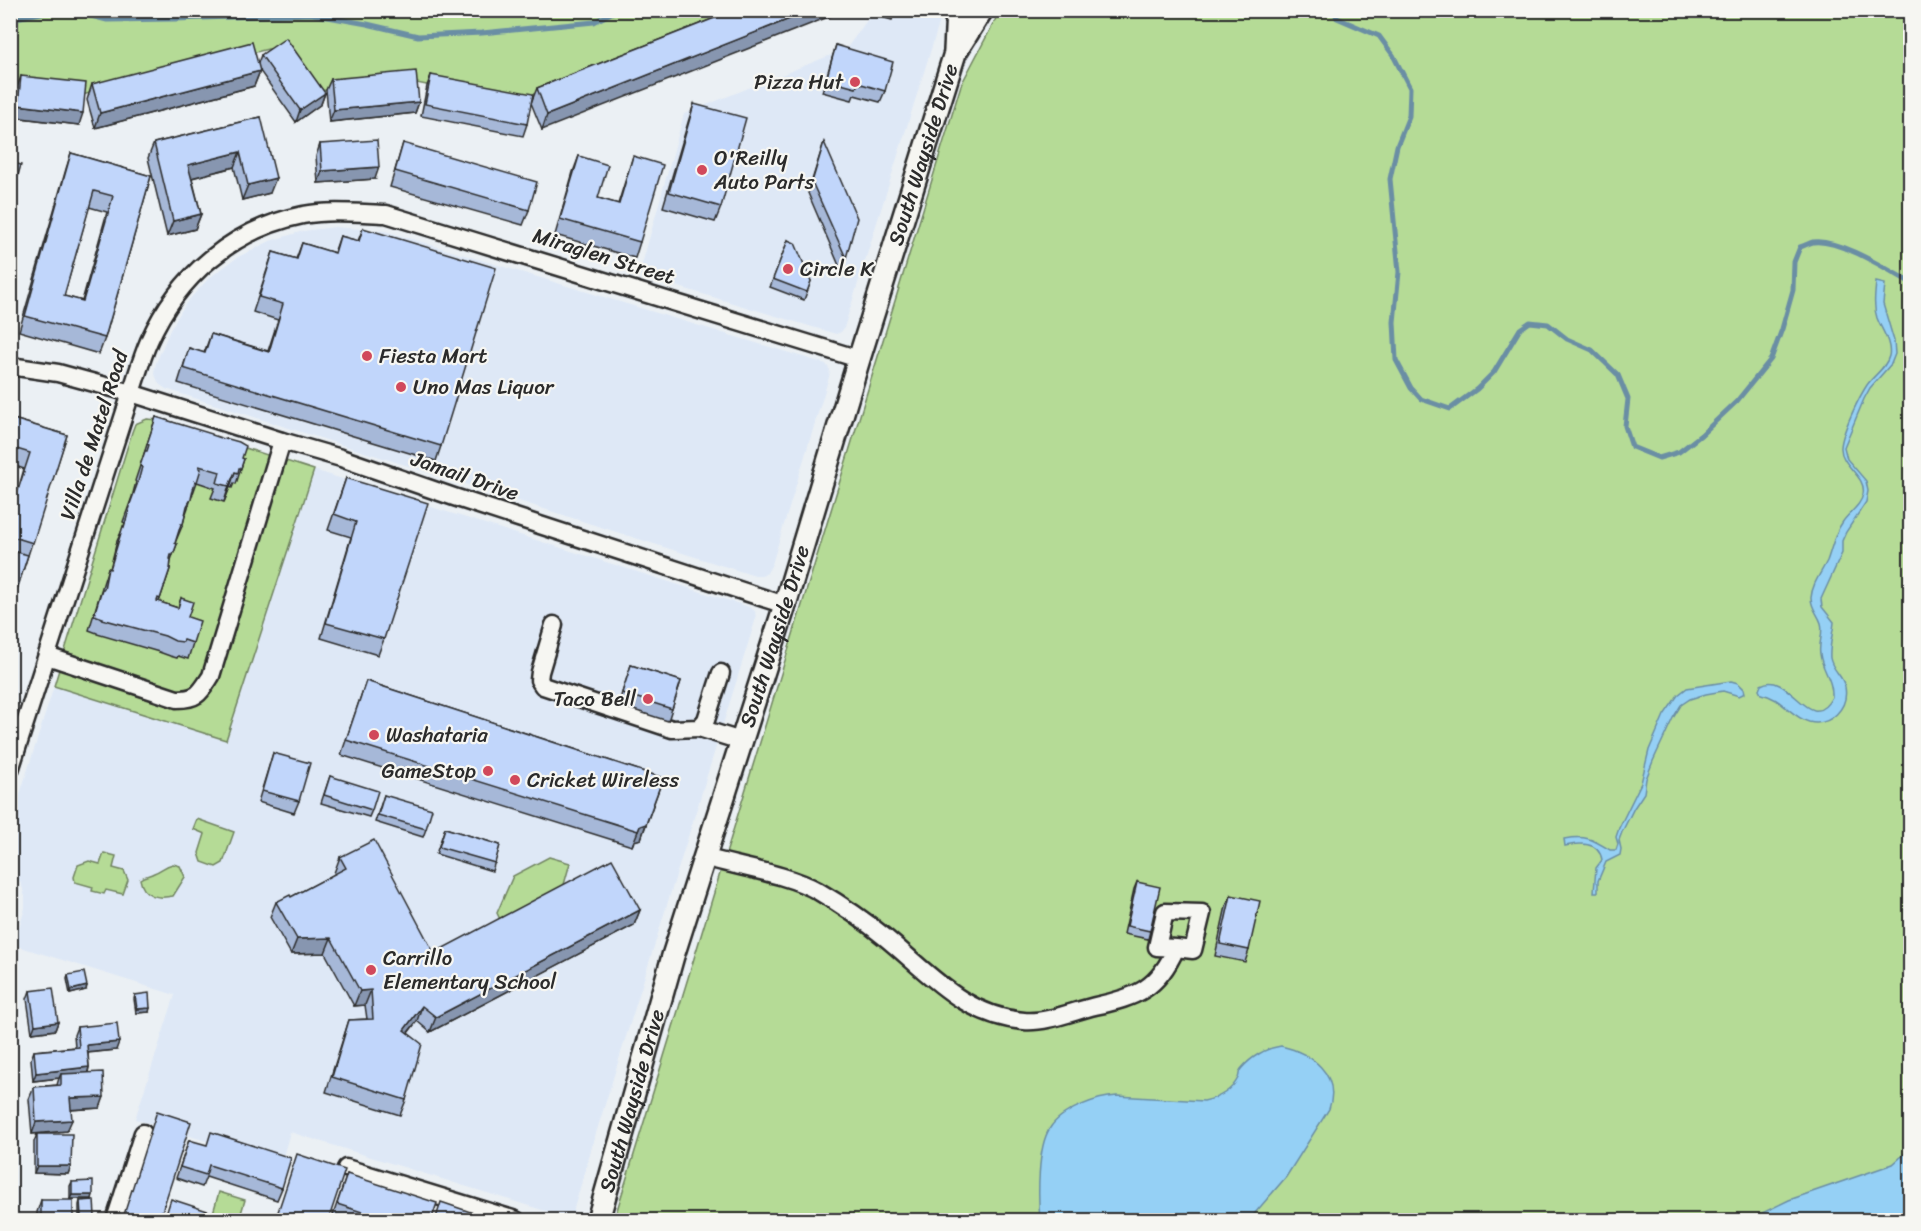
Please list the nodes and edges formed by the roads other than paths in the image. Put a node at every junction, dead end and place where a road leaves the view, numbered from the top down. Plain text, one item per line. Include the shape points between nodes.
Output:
1 (957, 10) edge
2 (982, 10) edge
3 (955, 53) junction
4 (333, 212) joint
5 (859, 359) junction
6 (10, 366) edge
7 (131, 393) junction
8 (282, 441) junction
9 (785, 605) junction
10 (554, 625) dead end
11 (47, 656) junction
12 (721, 673) dead end
13 (699, 728) junction
14 (741, 741) junction
15 (10, 770) edge
16 (704, 857) junction
17 (1176, 948) dead end
18 (143, 1133) dead end
19 (346, 1168) edge
20 (115, 1221) edge
21 (516, 1221) edge
22 (598, 1221) edge

1 - 3 main road, South Wayside Drive
2 - 3 main road, South Wayside Drive
3 - 5 main road, South Wayside Drive
4 - 5 street, Miraglen Street via 386,214
4 - 7 street, Villa de Matel Road via 303,215 260,228 216,252 167,307 149,341
5 - 9 main road, South Wayside Drive
6 - 7 street, Jamail Drive via 58,373
7 - 8 street, Jamail Drive
7 - 11 street, Villa de Matel Road
8 - 9 street, Jamail Drive
8 - 11 street via 211,676 200,693 190,699 177,699
9 - 14 main road, South Wayside Drive
10 - 13 street via 540,672 543,686 672,729
11 - 15 street, Villa de Matel Road
12 - 13 street via 706,720
13 - 14 street
14 - 16 main road, South Wayside Drive
16 - 17 street via 787,878 815,890 867,923 948,992 1006,1018 1043,1020 1137,994 1155,982
16 - 22 main road, South Wayside Drive
18 - 20 street
19 - 21 street

